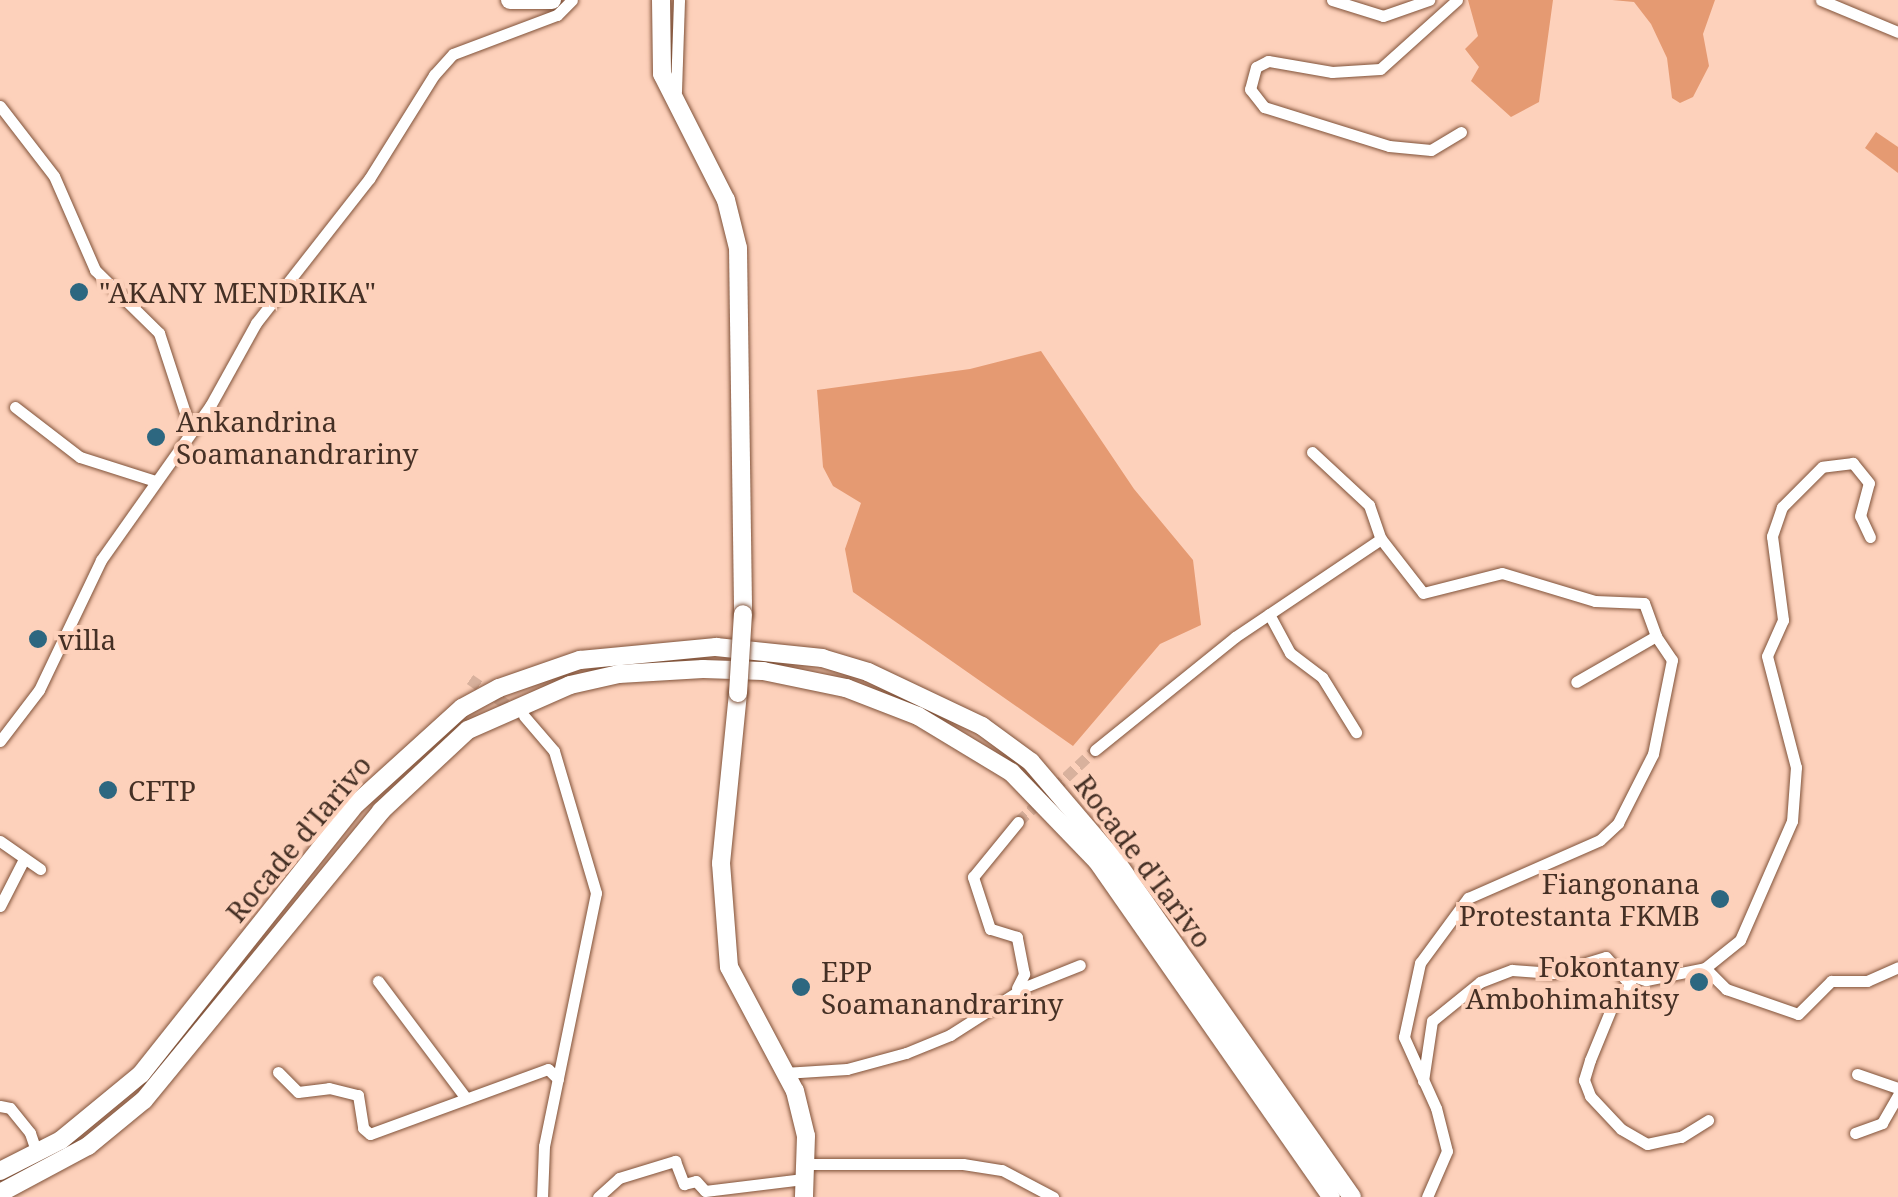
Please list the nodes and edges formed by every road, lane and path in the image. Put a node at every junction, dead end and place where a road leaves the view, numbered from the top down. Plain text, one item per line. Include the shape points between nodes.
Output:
1 (510, 0) edge
2 (552, 0) edge
3 (572, 0) edge
4 (661, 0) edge
5 (678, 0) edge
6 (1332, 0) edge
7 (1429, 0) edge
8 (1457, 0) edge
9 (1821, 0) edge
10 (1898, 32) edge
11 (674, 105) junction
12 (0, 106) edge
13 (1461, 132) dead end
14 (15, 407) dead end
15 (191, 431) junction
16 (1312, 452) dead end
17 (156, 481) junction
18 (1870, 538) dead end
19 (1382, 539) junction
20 (1269, 614) junction
21 (1656, 636) junction
22 (1576, 682) dead end
23 (524, 716) tunnel mouth
24 (1356, 732) dead end
25 (0, 741) edge
26 (1095, 750) tunnel mouth
27 (1018, 822) tunnel mouth
28 (0, 841) edge
29 (22, 862) junction
30 (40, 869) dead end
31 (0, 906) edge
32 (1080, 965) dead end
33 (1898, 967) edge
34 (1705, 968) junction
35 (1627, 974) junction
36 (378, 981) dead end
37 (1007, 998) junction
38 (278, 1072) dead end
39 (784, 1073) junction
40 (1857, 1074) dead end
41 (558, 1079) junction
42 (1423, 1084) junction
43 (1898, 1092) edge
44 (465, 1097) junction
45 (0, 1106) edge
46 (1708, 1120) dead end
47 (1855, 1133) dead end
48 (37, 1152) junction
49 (0, 1171) edge
50 (805, 1180) edge
51 (0, 1193) edge
52 (542, 1197) edge
53 (598, 1197) edge
54 (1053, 1197) edge
55 (1331, 1197) edge
56 (1352, 1197) edge
57 (1426, 1197) edge

1 - 2 main road
3 - 15 street via 557,15 453,54 434,75 369,179 256,323
4 - 11 main road via 662,74
5 - 11 street
6 - 7 street via 1383,16
8 - 13 street via 1380,69 1332,72 1268,61 1256,67 1250,90 1264,107 1389,146 1431,150
9 - 10 street
11 - 39 main road, bridge via 726,200 738,248 743,614 721,863 729,967
12 - 15 street via 54,176 96,270 159,332
14 - 17 street via 80,458
15 - 17 street
16 - 19 street via 1370,505
17 - 25 street via 101,560 38,690
18 - 34 street via 1860,516 1870,484 1853,463 1822,467 1782,506 1772,536 1783,620 1767,656 1796,767 1792,821 1740,940
19 - 20 street
19 - 21 street via 1423,593 1502,572 1596,601 1644,603
20 - 24 street via 1290,653 1322,677
20 - 26 street
21 - 22 street
21 - 42 street via 1672,660 1653,754 1618,824 1600,840 1468,898 1420,963 1404,1037
23 - 41 street via 554,751 596,893
27 - 37 street via 973,876 990,929 1017,937 1024,977
28 - 29 street
29 - 30 street
29 - 31 street
32 - 37 street
33 - 34 street via 1867,981 1831,982 1798,1014 1726,989
34 - 35 street via 1646,980
35 - 42 street via 1614,960 1596,956 1553,973 1512,970 1480,982 1432,1021
35 - 46 street via 1632,986 1614,1004 1584,1080 1590,1096 1621,1129 1647,1144 1681,1137
36 - 44 street
37 - 39 street via 906,1052 847,1069
38 - 44 street via 298,1092 329,1088 358,1095 370,1134
39 - 50 main road via 804,1119
40 - 43 street
41 - 44 street via 548,1069
41 - 52 street
42 - 57 street via 1447,1151
43 - 47 street via 1882,1123
45 - 48 street via 10,1108 30,1132
48 - 49 main road, Rocade d'Iarivo
48 - 56 main road, Rocade d'Iarivo via 141,1074 356,804 462,708 580,660 716,647 822,658 868,672 982,726 1031,762 1118,864
50 - 53 street via 705,1191 696,1181 684,1184 675,1161 618,1178
50 - 54 street via 963,1164 1002,1170
51 - 55 main road, Rocade d'Iarivo via 88,1146 144,1100 381,811 456,740 499,712 570,685 619,674 703,669 806,677 864,694 964,741 1021,780 1097,862

